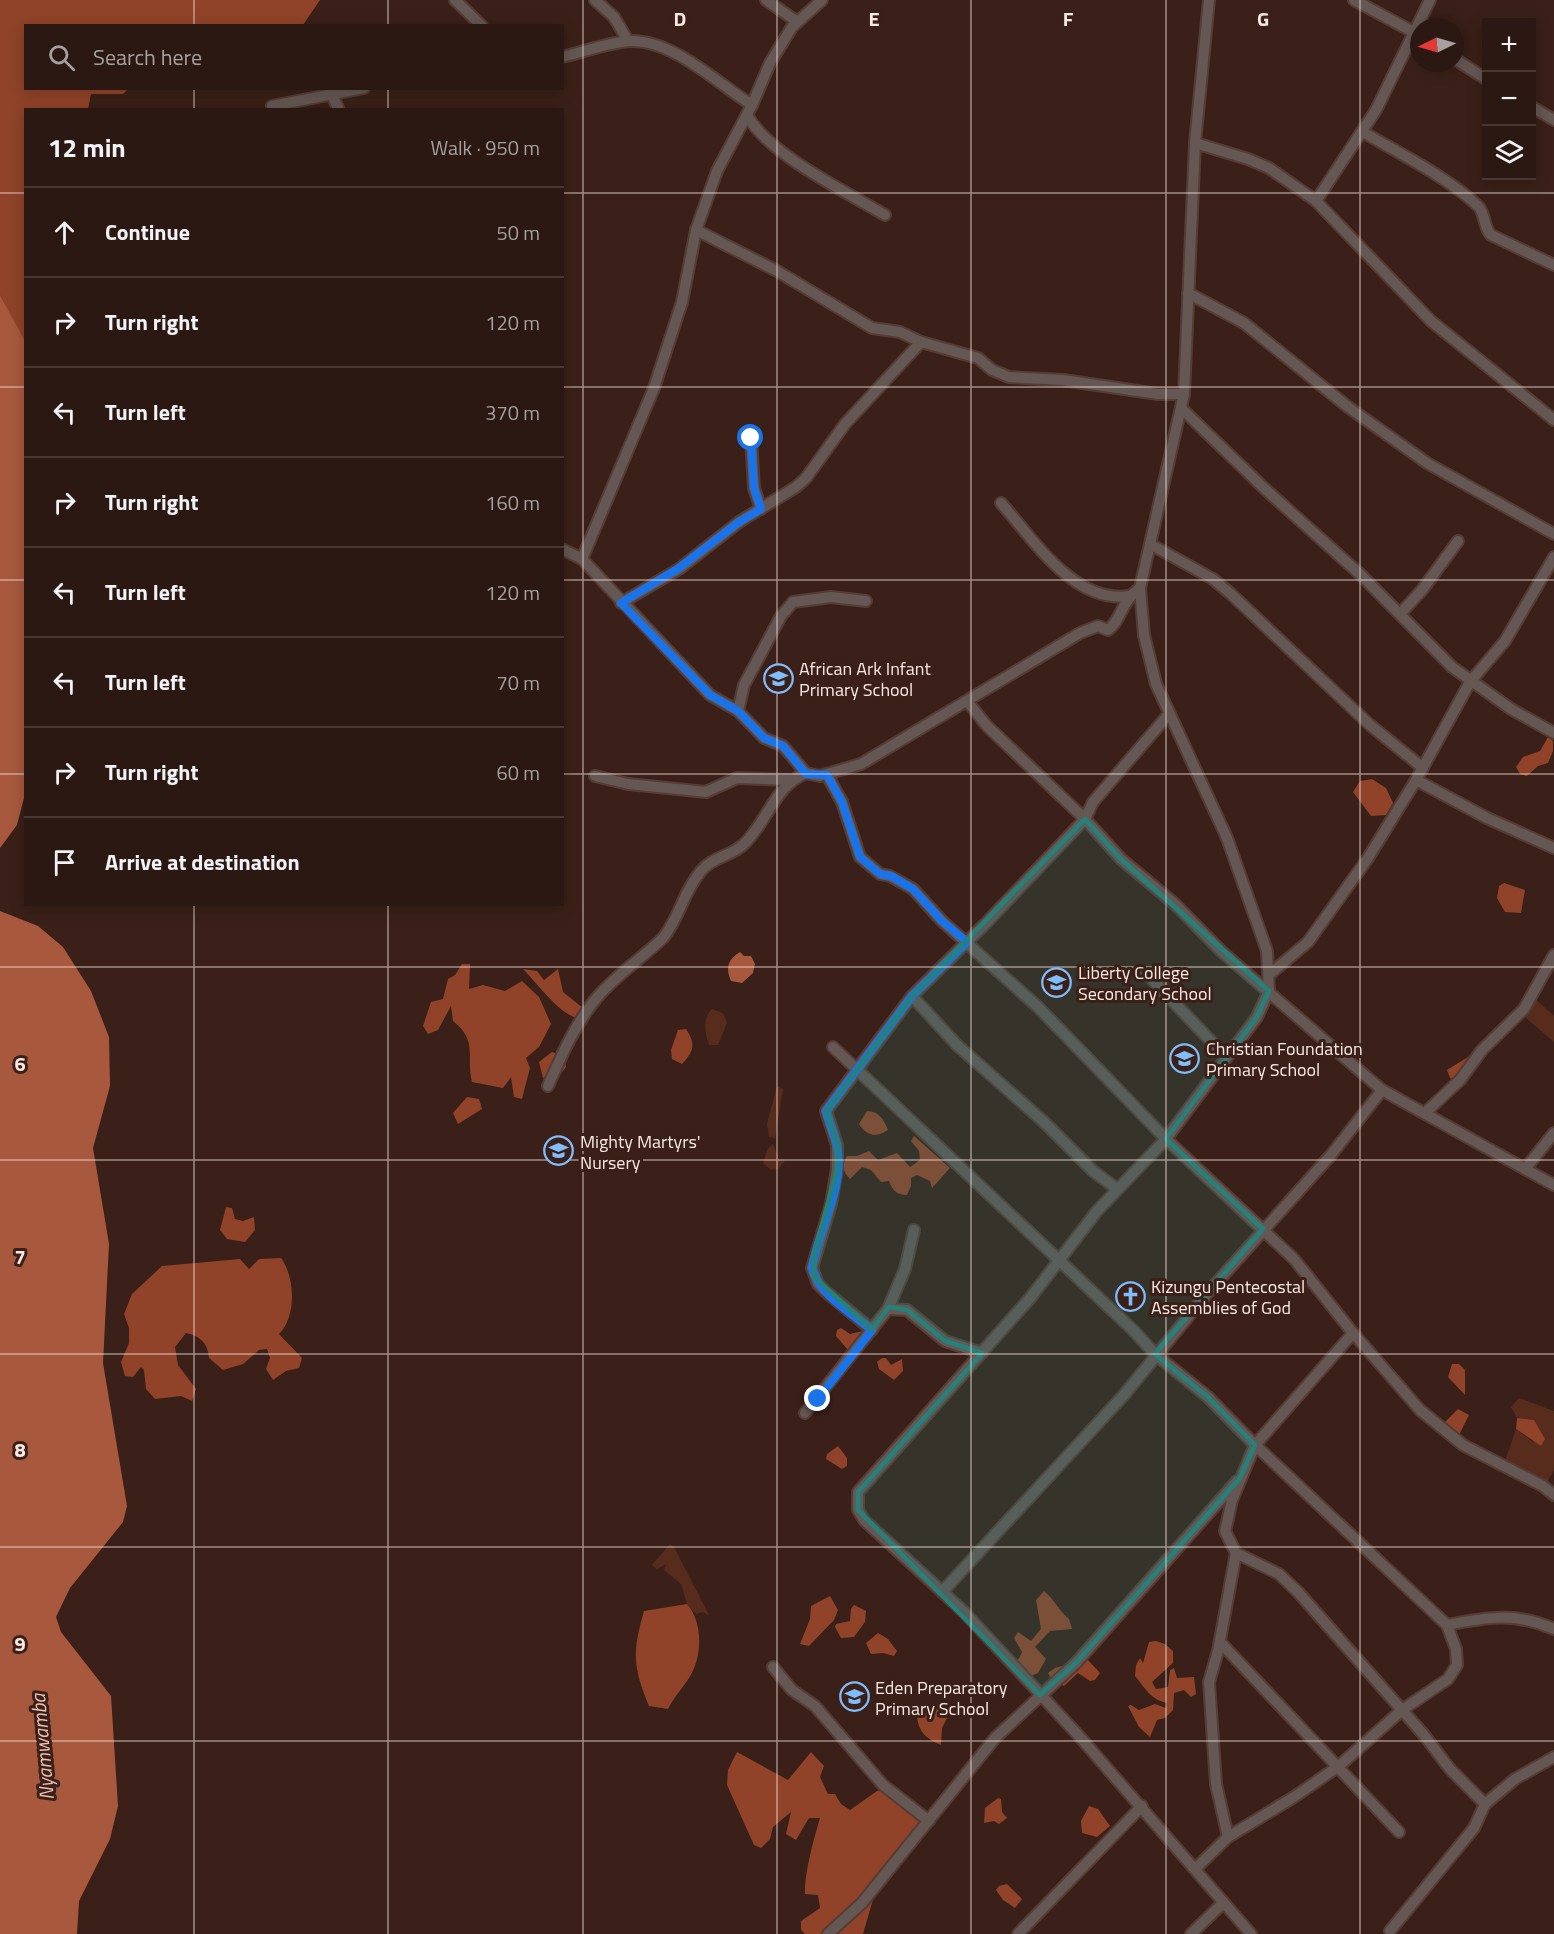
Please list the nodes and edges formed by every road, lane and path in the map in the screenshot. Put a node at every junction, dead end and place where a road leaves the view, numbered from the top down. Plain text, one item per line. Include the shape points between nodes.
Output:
1 (455, 0) edge
2 (595, 0) edge
3 (766, 0) edge
4 (822, 0) edge
5 (1209, 0) edge
6 (1354, 0) edge
7 (1430, 0) edge
8 (1422, 18) edge
9 (796, 21) junction
10 (480, 24) edge
11 (1410, 30) edge
12 (628, 41) junction
13 (1410, 45) edge
14 (564, 57) edge
15 (1464, 65) edge
16 (1482, 76) edge
17 (350, 90) edge
18 (331, 93) junction
19 (272, 106) dead end
20 (338, 108) edge
21 (1536, 109) edge
22 (750, 110) junction
23 (1554, 120) edge
24 (1363, 132) junction
25 (1195, 144) junction
26 (1316, 201) junction
27 (885, 215) dead end
28 (696, 230) junction
29 (1554, 265) edge
30 (1188, 293) junction
31 (921, 342) junction
32 (1184, 394) junction
33 (1181, 408) junction
34 (1554, 420) edge
35 (751, 438) dead end
36 (1001, 503) dead end
37 (761, 509) junction
38 (1554, 534) edge
39 (1458, 541) dead end
40 (1150, 543) junction
41 (564, 550) edge
42 (1554, 557) edge
43 (582, 559) junction
44 (1140, 588) junction
45 (1129, 596) junction
46 (866, 601) dead end
47 (621, 603) junction
48 (1400, 614) junction
49 (1470, 681) junction
50 (968, 701) junction
51 (738, 711) junction
52 (1169, 714) junction
53 (1554, 732) edge
54 (1423, 768) junction
55 (806, 774) junction
56 (827, 775) junction
57 (595, 776) dead end
58 (790, 780) junction
59 (1416, 780) junction
60 (1085, 819) junction
61 (1554, 848) edge
62 (967, 942) junction
63 (1554, 955) edge
64 (1146, 973) dead end
65 (1270, 974) junction
66 (1269, 991) junction
67 (912, 996) junction
68 (833, 1047) dead end
69 (1226, 1057) junction
70 (859, 1070) junction
71 (548, 1086) dead end
72 (1382, 1090) junction
73 (1425, 1113) junction
74 (1554, 1133) edge
75 (1166, 1139) junction
76 (1525, 1169) junction
77 (1554, 1185) edge
78 (1117, 1189) junction
79 (1263, 1229) junction
80 (914, 1230) dead end
81 (1058, 1262) junction
82 (888, 1309) junction
83 (872, 1330) junction
84 (1353, 1333) junction
85 (982, 1353) junction
86 (1155, 1354) junction
87 (805, 1413) dead end
88 (1255, 1445) junction
89 (1240, 1478) junction
90 (1554, 1495) edge
91 (1236, 1553) junction
92 (942, 1592) junction
93 (1447, 1625) junction
94 (1554, 1629) edge
95 (1220, 1642) junction
96 (773, 1667) dead end
97 (1040, 1695) junction
98 (1402, 1710) junction
99 (1554, 1757) edge
100 (1339, 1766) junction
101 (1485, 1804) junction
102 (1142, 1806) junction
103 (929, 1821) junction
104 (1399, 1832) dead end
105 (1228, 1837) junction
106 (1196, 1868) junction
107 (1223, 1903) junction
108 (1390, 1931) dead end
109 (828, 1934) edge
110 (1018, 1934) edge
111 (1191, 1934) edge
112 (1251, 1934) edge

1 - 10 street
2 - 12 street via 614,17
3 - 9 street
4 - 9 street
5 - 25 street
6 - 11 street
7 - 8 street
9 - 22 street via 770,63
12 - 14 street
12 - 22 street via 660,45
13 - 24 street
15 - 16 street
17 - 18 street
18 - 19 street
18 - 20 street
21 - 23 street
22 - 27 street via 756,130 792,158
22 - 28 street via 717,171
24 - 26 street
24 - 29 street via 1478,206 1491,235
25 - 26 street via 1269,168
25 - 30 street
26 - 34 street via 1431,321
28 - 31 street via 777,271 872,328 900,332
28 - 43 street via 682,302 654,388
30 - 32 street
30 - 38 street via 1244,323 1348,407 1418,457
31 - 32 street via 978,358 1009,377
31 - 37 street via 845,424 806,478
32 - 33 street
33 - 40 street
33 - 48 street
35 - 37 street via 754,488
36 - 45 street via 1070,577 1113,599
37 - 47 street via 679,568
39 - 48 street
40 - 44 street
40 - 54 street via 1213,579 1370,725
41 - 43 street
42 - 49 street via 1505,641
43 - 47 street
44 - 45 street
44 - 52 street via 1149,662
45 - 50 street via 1114,626 1108,630 1098,626 1080,633
46 - 51 street via 831,597 793,602 781,616 744,685
47 - 51 street via 710,695
48 - 49 street via 1435,652
49 - 53 street
49 - 54 street
50 - 56 street via 861,764
50 - 60 street via 987,726
51 - 55 street via 764,738 783,746
52 - 60 street via 1093,802
52 - 65 street via 1227,838 1267,951
54 - 59 street
55 - 56 street
55 - 58 street
56 - 62 street via 842,802 860,857 880,874 913,889
57 - 58 street via 628,784 706,792 736,778
58 - 71 street via 757,831 739,849 703,868 684,894 663,938 594,1002 572,1033
59 - 61 street
59 - 65 street via 1368,858 1308,942
60 - 62 street
60 - 66 street via 1121,859
62 - 67 street
62 - 75 street via 1052,1021
63 - 73 street via 1524,1009
64 - 69 street
65 - 66 street
66 - 69 street via 1257,1017
66 - 72 street
67 - 70 street via 868,1052
67 - 78 street via 957,1045
68 - 70 street
69 - 75 street
70 - 81 street
70 - 83 street via 826,1111 837,1145 837,1169 812,1268 825,1291
72 - 73 street
72 - 79 street via 1331,1155
73 - 76 street
74 - 76 street
75 - 78 street
75 - 79 street
76 - 77 street
78 - 81 street
79 - 84 street via 1294,1259
79 - 86 street
80 - 82 street via 905,1269
81 - 85 street
81 - 86 street
82 - 83 street
82 - 85 street via 908,1310 945,1341
83 - 87 street
84 - 88 street
84 - 90 street via 1420,1410 1446,1432
85 - 92 street via 858,1492 858,1510 864,1520
86 - 88 street via 1208,1397
86 - 92 street via 1040,1489
88 - 89 street
88 - 93 street
89 - 91 street via 1226,1531
89 - 97 street via 1076,1663
91 - 95 street
91 - 98 street via 1279,1574
92 - 97 street
93 - 94 street via 1479,1618 1518,1617
93 - 98 street via 1457,1665 1448,1679
95 - 100 street
95 - 105 street via 1209,1696 1216,1784
96 - 103 street via 792,1690 815,1706 883,1785
97 - 102 street
97 - 103 street via 995,1738
98 - 100 street
98 - 101 street via 1450,1770
99 - 101 street via 1515,1779
100 - 104 street
100 - 105 street
101 - 108 street via 1474,1828
102 - 106 street
102 - 110 street
103 - 109 street via 862,1903
105 - 106 street
106 - 107 street
107 - 111 street
107 - 112 street

